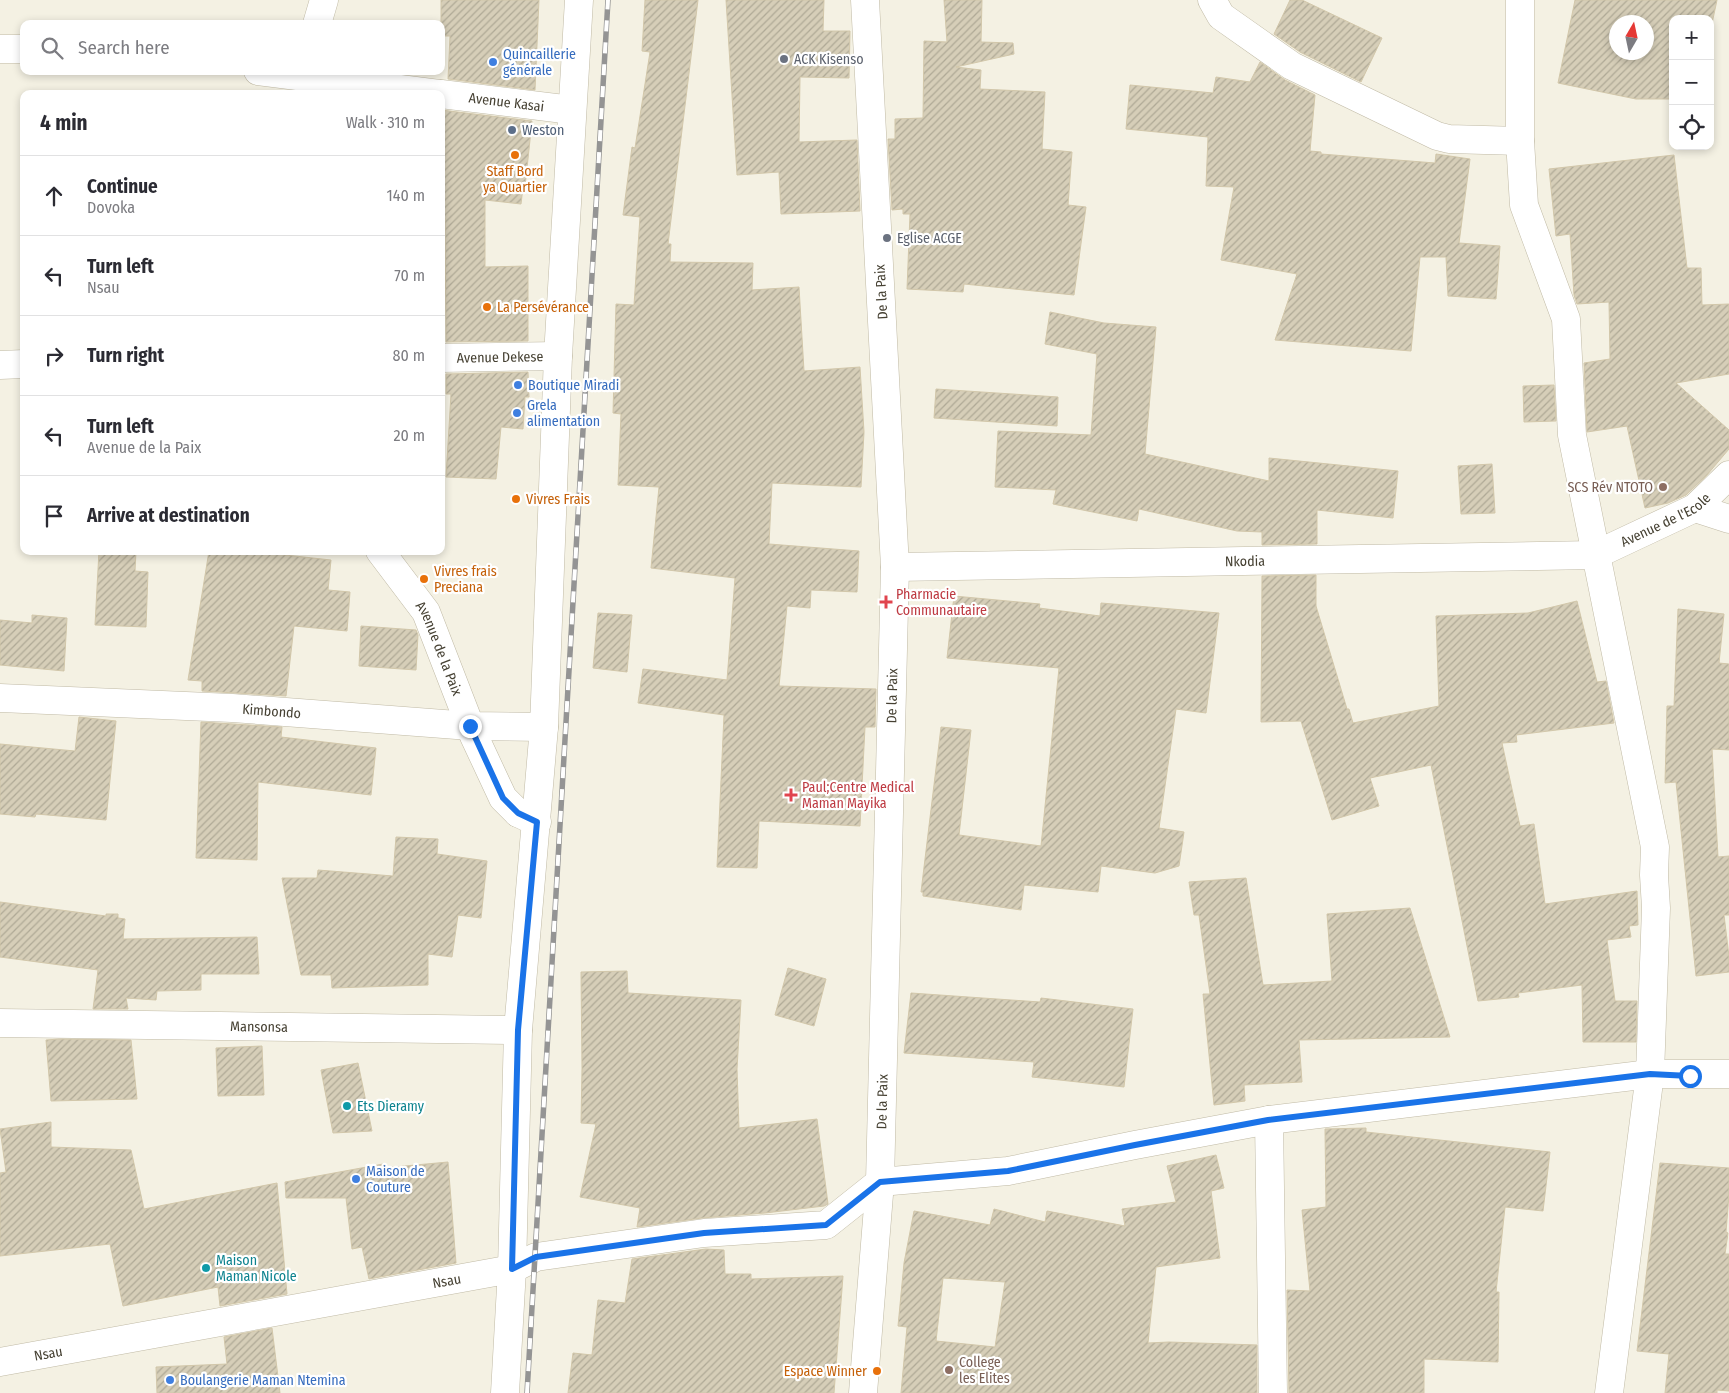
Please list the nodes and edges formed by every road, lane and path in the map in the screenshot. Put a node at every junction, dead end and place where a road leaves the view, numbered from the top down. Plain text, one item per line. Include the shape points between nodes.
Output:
1 (324, 0) edge
2 (579, 0) edge
3 (865, 0) edge
4 (1212, 0) edge
5 (1520, 0) edge
6 (318, 20) edge
7 (0, 49) edge
8 (20, 49) edge
9 (276, 75) edge
10 (299, 80) edge
11 (400, 90) edge
12 (445, 95) edge
13 (572, 110) junction
14 (1520, 141) junction
15 (558, 356) junction
16 (445, 358) edge
17 (20, 364) edge
18 (0, 365) edge
19 (1729, 475) edge
20 (1695, 508) junction
21 (1729, 519) edge
22 (383, 555) edge
23 (1595, 555) junction
24 (895, 567) junction
25 (0, 698) edge
26 (470, 726) junction
27 (544, 726) junction
28 (527, 817) junction
29 (0, 1023) edge
30 (518, 1030) junction
31 (1650, 1074) junction
32 (1729, 1074) edge
33 (1268, 1120) junction
34 (880, 1182) junction
35 (512, 1269) junction
36 (0, 1362) edge
37 (505, 1393) edge
38 (864, 1393) edge
39 (1273, 1393) edge
40 (1609, 1393) edge

1 - 6 street
2 - 13 street
3 - 24 street, De la Paix
4 - 14 street via 1221,16 1287,63 1437,136
5 - 14 street
7 - 8 street
9 - 10 street, Avenue Kasai
10 - 11 street, Avenue Kasai
12 - 13 street, Avenue Kasai
13 - 15 street
14 - 23 street via 1524,206 1566,320 1572,435
15 - 16 street, Avenue Dekese
15 - 27 street
17 - 18 street
19 - 20 street, Avenue de l'Ecole
20 - 21 street
20 - 23 street, Avenue de l'Ecole
22 - 26 street, Avenue de la Paix via 426,612
23 - 24 street, Nkodia
23 - 31 street via 1655,847
24 - 34 street, De la Paix
25 - 26 street, Kimbondo via 232,708
26 - 27 street, Kimbondo
26 - 28 street, Avenue de la Paix via 503,798
27 - 28 street
28 - 30 street
29 - 30 street, Mansonsa
30 - 35 street
31 - 32 street
31 - 33 street
31 - 40 street
33 - 34 street via 1008,1171
33 - 39 street
34 - 35 street, Nsau via 826,1225 704,1233 536,1257
34 - 38 street, De la Paix
35 - 36 street, Nsau
35 - 37 street

